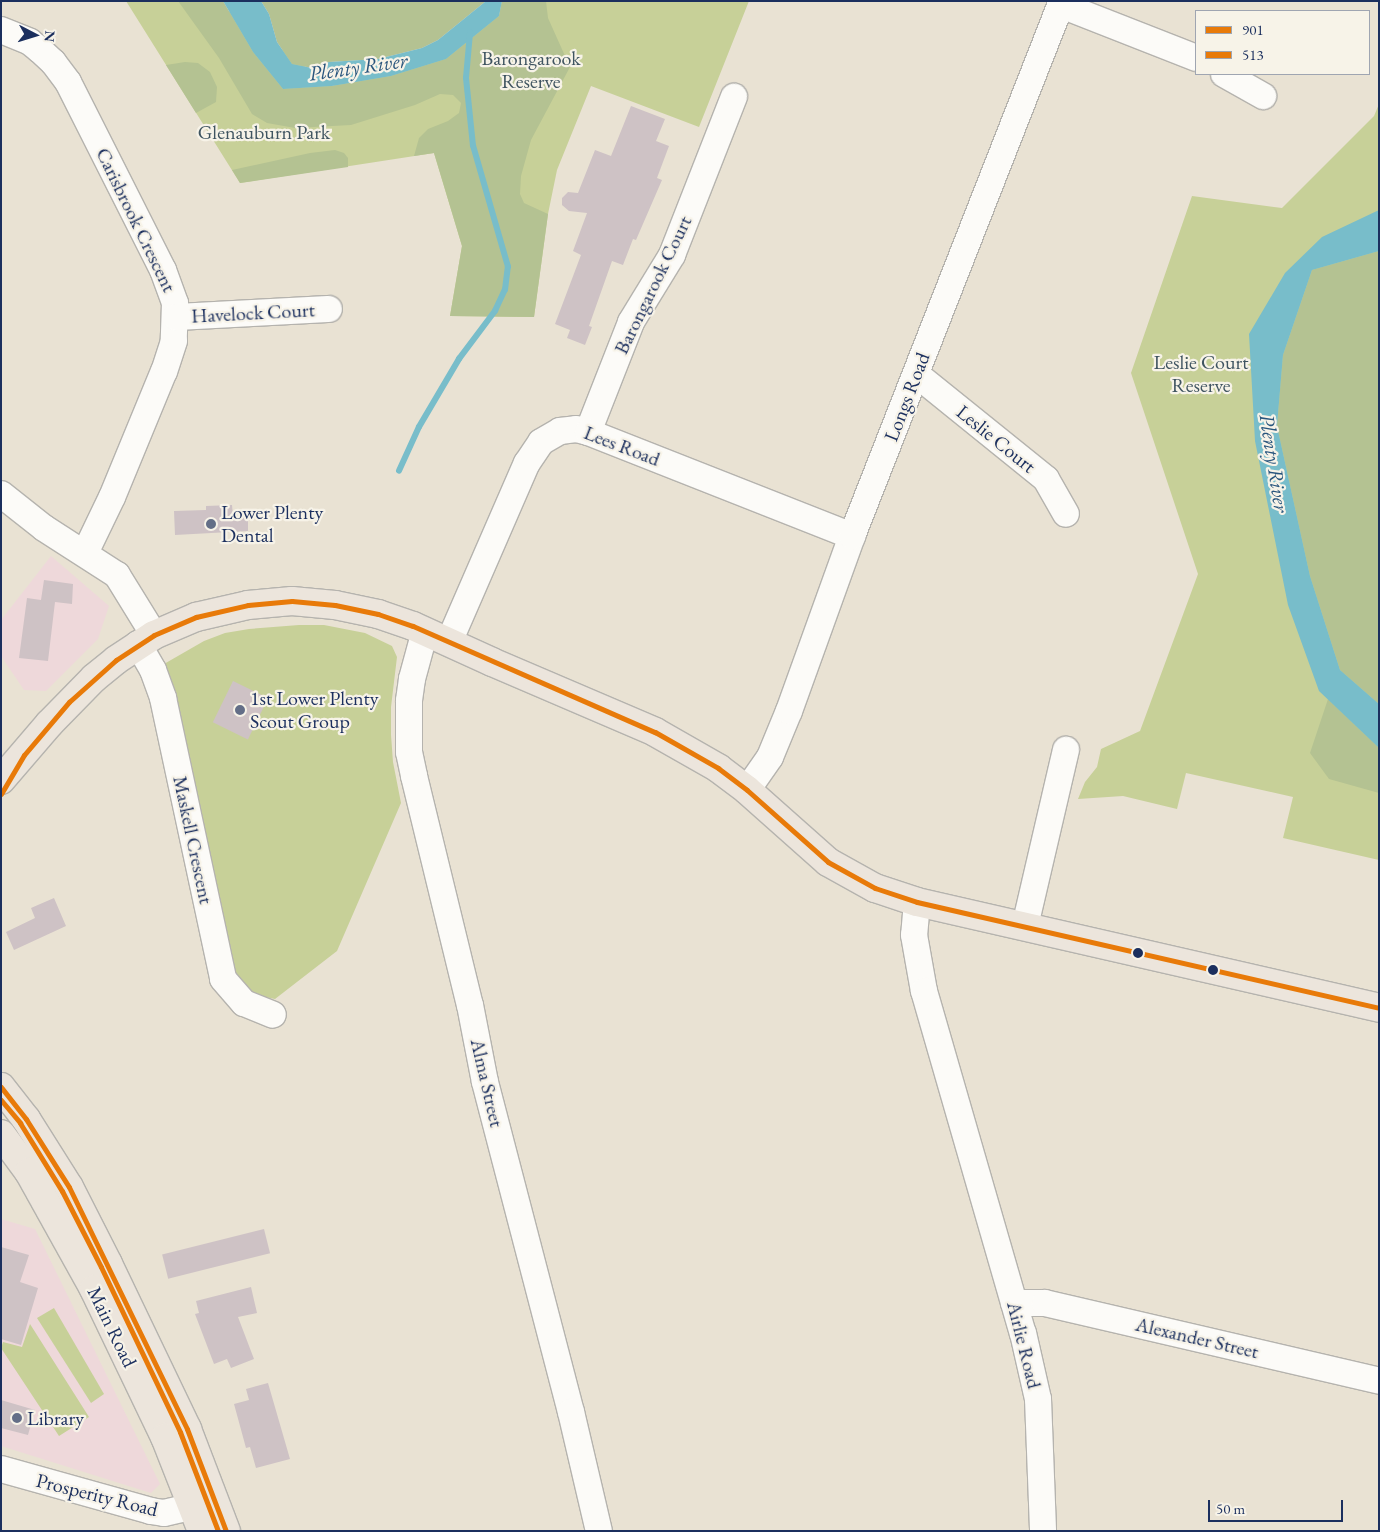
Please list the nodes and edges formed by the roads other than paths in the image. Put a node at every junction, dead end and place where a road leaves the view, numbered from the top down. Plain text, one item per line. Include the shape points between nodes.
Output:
1 (1062, 3) edge
2 (1, 30) edge
3 (1195, 58) edge
4 (1226, 75) edge
5 (1263, 96) dead end
6 (724, 103) dead end
7 (329, 309) dead end
8 (176, 317) junction
9 (916, 374) junction
10 (588, 432) junction
11 (1, 494) edge
12 (1066, 514) dead end
13 (852, 536) junction
14 (85, 553) junction
15 (437, 637) junction
16 (146, 639) junction
17 (1066, 750) dead end
18 (24, 755) junction
19 (1, 780) edge
20 (747, 790) junction
21 (1, 794) edge
22 (907, 899) junction
23 (1025, 926) junction
24 (1379, 1008) edge
25 (273, 1014) dead end
26 (1, 1087) edge
27 (1, 1134) edge
28 (1014, 1303) junction
29 (1379, 1381) edge
30 (1, 1469) edge
31 (198, 1518) edge
32 (226, 1531) edge
33 (599, 1531) edge
34 (1044, 1531) edge

1 - 3 street
1 - 9 street, Longs Road
2 - 8 street, Carisbrook Crescent via 30,42 53,62 68,82 163,270 175,304
4 - 5 street
6 - 10 street, Barongarook Court via 672,255 631,322
7 - 8 street, Havelock Court
8 - 14 street, Carisbrook Crescent via 174,341 164,371
9 - 12 street, Leslie Court via 1046,479
9 - 13 street, Longs Road
10 - 13 street, Lees Road
10 - 15 street, Lees Road via 576,429 560,431 541,442 533,452
11 - 14 street, Maskell Crescent via 44,528
13 - 20 street, Longs Road via 778,741 765,767
14 - 16 street, Maskell Crescent via 117,575
15 - 16 main road via 397,620 356,608 292,601 222,610 196,617
15 - 20 main road via 655,732 718,768
15 - 33 street, Alma Street via 412,679 409,752 485,1082
16 - 18 main road via 94,678
16 - 25 street, Maskell Crescent via 147,658 163,698 223,979 244,1003
17 - 23 street
18 - 19 main road
18 - 21 main road
20 - 22 main road via 828,862 875,888
22 - 23 main road
22 - 28 street, Airlie Road via 924,991
23 - 24 main road
26 - 32 main road, Main Road via 26,1119 69,1187 95,1238 187,1429
27 - 31 main road, Main Road via 29,1172 94,1289 165,1437
28 - 29 street, Alexander Street via 1045,1304
28 - 34 street, Airlie Road via 1038,1399
30 - 31 street, Prosperity Road via 151,1511

